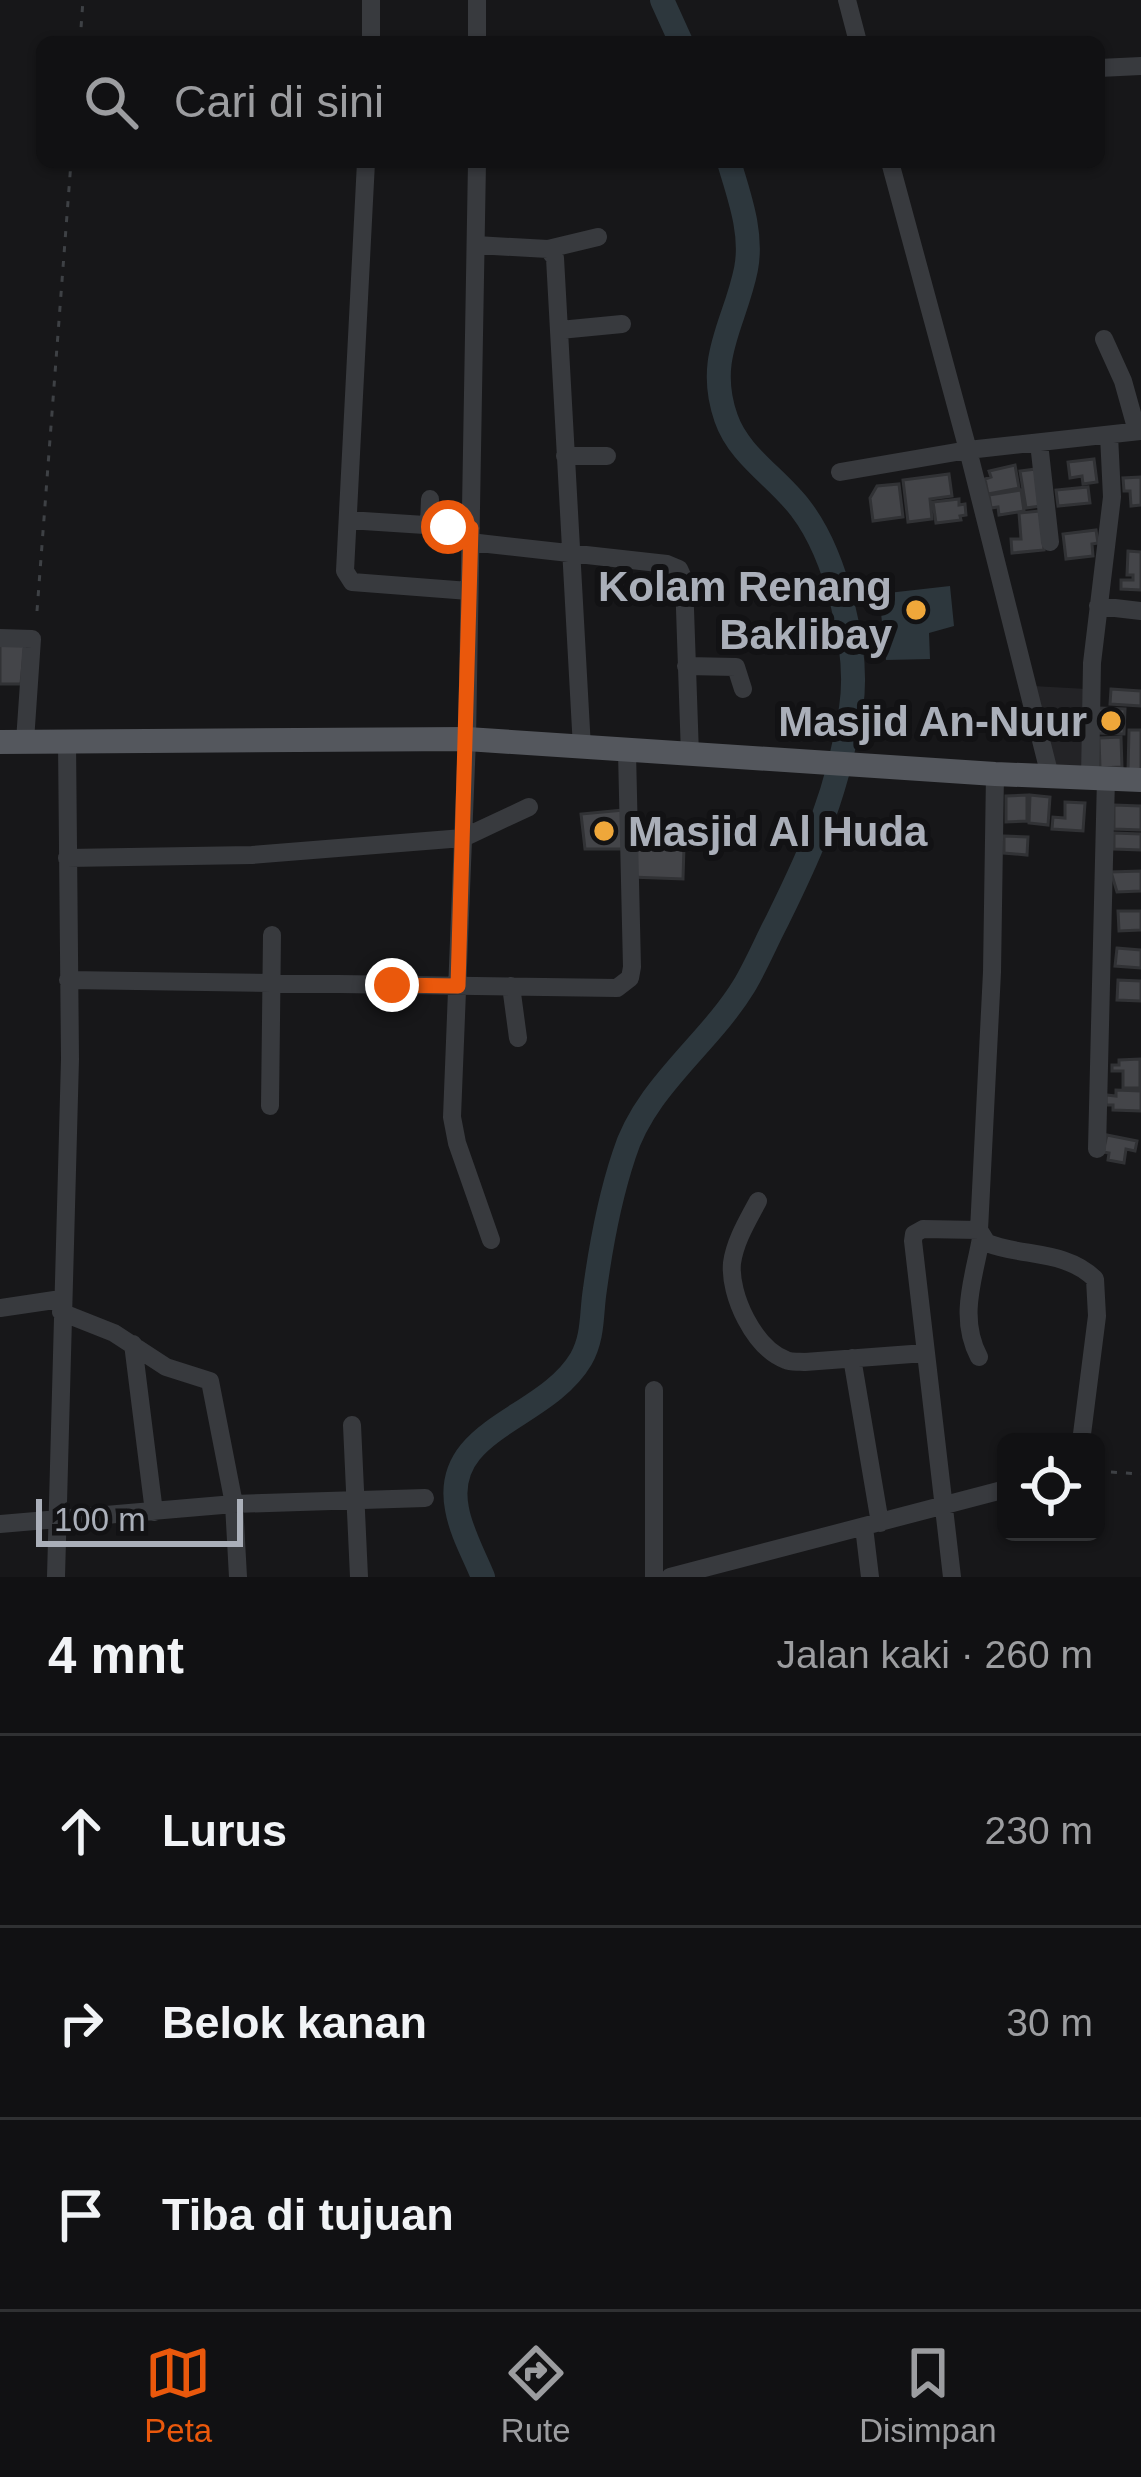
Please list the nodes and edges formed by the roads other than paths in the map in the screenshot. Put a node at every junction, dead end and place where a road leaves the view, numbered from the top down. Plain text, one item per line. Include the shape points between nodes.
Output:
1 (371, 0) edge
2 (477, 0) edge
3 (847, 0) edge
4 (371, 36) edge
5 (477, 36) edge
6 (856, 36) edge
7 (1141, 66) edge
8 (1105, 68) edge
9 (366, 168) edge
10 (477, 168) edge
11 (892, 168) edge
12 (598, 237) dead end
13 (476, 245) junction
14 (548, 249) junction
15 (622, 324) dead end
16 (560, 330) junction
17 (1104, 339) dead end
18 (1139, 431) edge
19 (1108, 435) junction
20 (1039, 443) junction
21 (968, 450) junction
22 (607, 456) dead end
23 (565, 457) junction
24 (840, 472) dead end
25 (430, 499) dead end
26 (348, 520) junction
27 (429, 525) junction
28 (470, 535) junction
29 (1050, 542) dead end
30 (571, 553) junction
31 (469, 591) junction
32 (1098, 606) junction
33 (1141, 611) edge
34 (0, 638) edge
35 (686, 667) junction
36 (742, 689) dead end
37 (466, 740) junction
38 (12, 741) edge
39 (67, 741) junction
40 (582, 748) junction
41 (627, 752) junction
42 (690, 755) junction
43 (995, 774) junction
44 (1050, 776) junction
45 (1098, 778) junction
46 (1141, 780) edge
47 (529, 807) dead end
48 (463, 838) junction
49 (67, 858) junction
50 (272, 935) dead end
51 (68, 980) junction
52 (270, 983) junction
53 (458, 986) junction
54 (511, 986) junction
55 (518, 1038) dead end
56 (271, 1106) dead end
57 (1097, 1149) dead end
58 (758, 1201) dead end
59 (980, 1234) junction
60 (490, 1240) dead end
61 (61, 1306) junction
62 (0, 1308) edge
63 (133, 1344) junction
64 (925, 1354) junction
65 (979, 1357) dead end
66 (852, 1358) junction
67 (654, 1390) dead end
68 (352, 1425) dead end
69 (1082, 1433) edge
70 (997, 1491) edge
71 (425, 1498) dead end
72 (352, 1500) junction
73 (234, 1504) junction
74 (944, 1505) junction
75 (154, 1512) junction
76 (57, 1519) junction
77 (0, 1524) edge
78 (872, 1525) junction
79 (56, 1577) edge
80 (238, 1577) edge
81 (359, 1577) edge
82 (654, 1577) edge
83 (670, 1577) edge
84 (869, 1577) edge
85 (952, 1577) edge

1 - 4 street
2 - 5 street
3 - 6 street
7 - 8 street
9 - 26 street
10 - 13 street
11 - 21 street
12 - 14 street
13 - 14 street
13 - 28 street
14 - 16 street
15 - 16 street
16 - 23 street
17 - 18 street
18 - 19 street
19 - 20 street
19 - 32 street via 1112,497
20 - 21 street
20 - 29 street
21 - 24 street
21 - 44 street
22 - 23 street
23 - 30 street
25 - 27 street
26 - 27 street
26 - 31 street via 349,580
27 - 28 street
28 - 30 street
28 - 31 street
30 - 35 street via 679,569
30 - 40 street
31 - 37 street
32 - 33 street
32 - 45 street via 1089,694
34 - 38 street via 32,639
35 - 36 street via 736,667
35 - 42 street
37 - 39 main road
37 - 40 main road
37 - 48 street
38 - 39 main road
39 - 49 street
40 - 41 main road
41 - 42 main road
41 - 54 street via 630,978 607,989
42 - 43 main road
43 - 44 main road
43 - 59 street
44 - 45 main road
45 - 46 main road
45 - 57 street
47 - 48 street
48 - 49 street via 252,855
48 - 53 street
49 - 51 street
50 - 52 street
51 - 52 street
51 - 61 street
52 - 53 street
52 - 56 street
53 - 54 street
53 - 60 street via 452,1117
54 - 55 street
58 - 66 street via 732,1262 738,1304 786,1360
59 - 64 street via 914,1234
59 - 65 street via 968,1301
59 - 69 street via 1095,1279
61 - 62 street
61 - 63 street
61 - 76 street
63 - 73 street via 166,1367 210,1381
63 - 75 street
64 - 66 street
64 - 74 street
66 - 78 street
67 - 82 street
68 - 72 street
70 - 74 street
71 - 72 street
72 - 73 street
72 - 81 street
73 - 75 street
73 - 80 street
74 - 78 street
74 - 85 street
75 - 76 street
76 - 77 street
76 - 79 street
78 - 83 street
78 - 84 street

